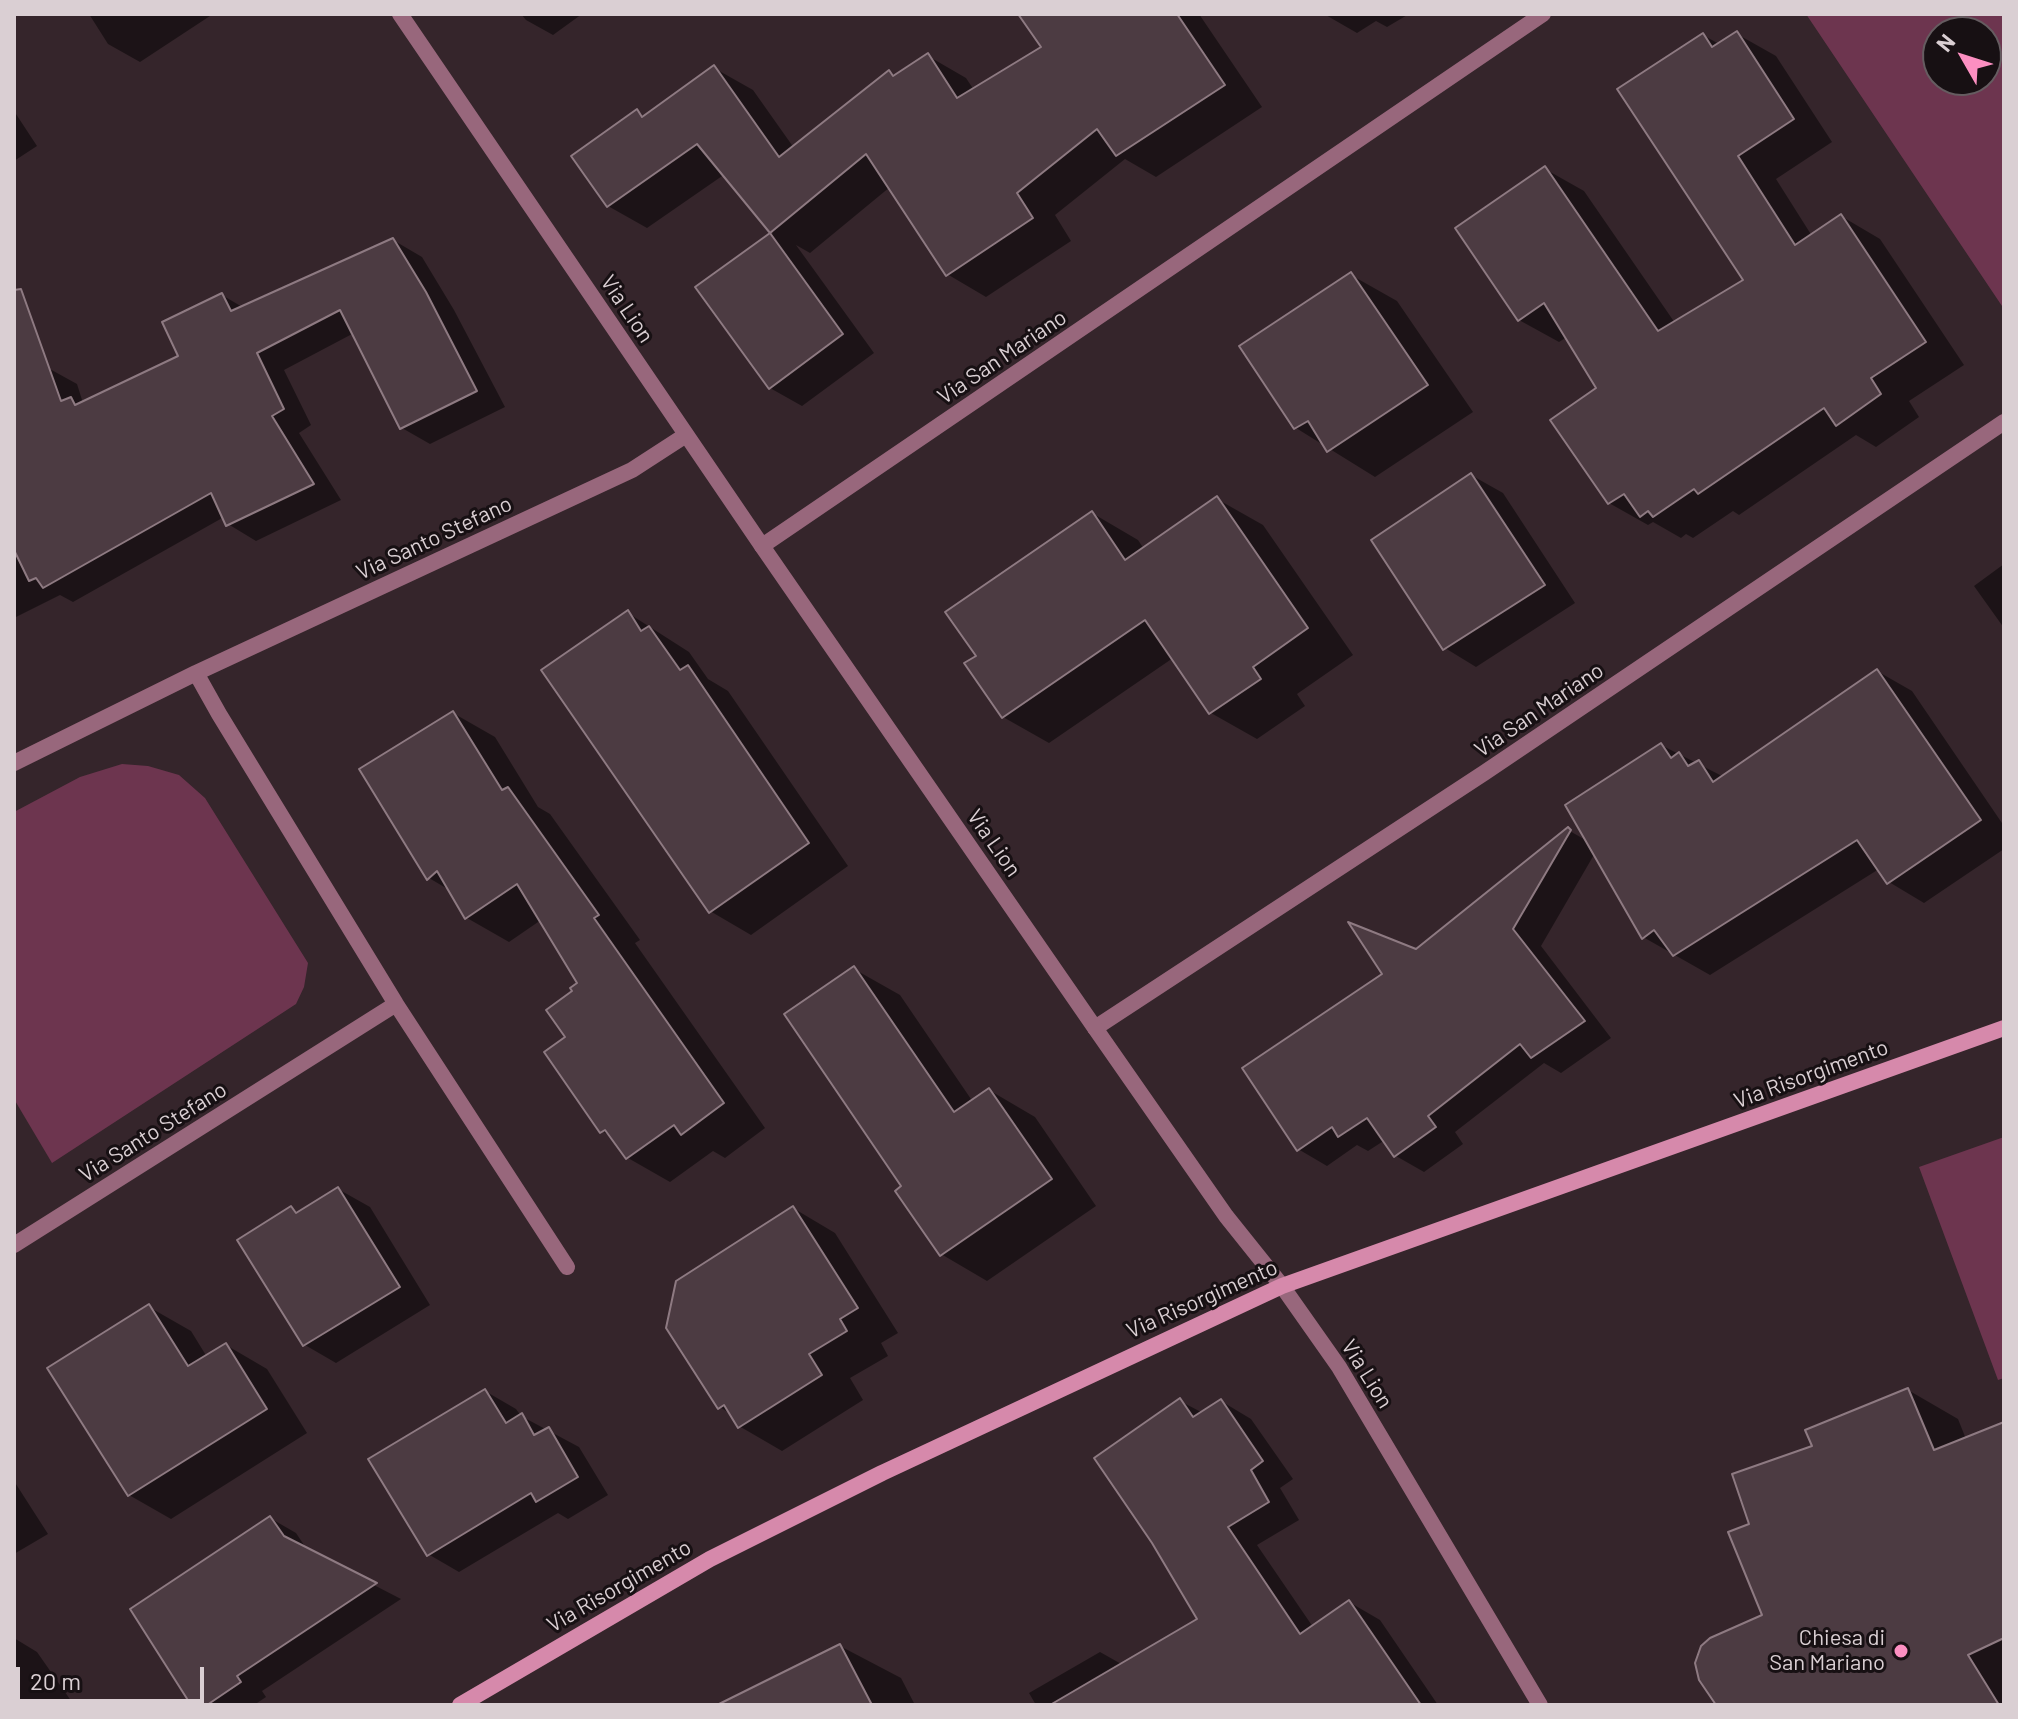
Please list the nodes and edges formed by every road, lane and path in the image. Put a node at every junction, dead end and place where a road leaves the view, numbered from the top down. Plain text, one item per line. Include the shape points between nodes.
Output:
1 (400, 14) edge
2 (1543, 14) edge
3 (2004, 422) edge
4 (686, 435) junction
5 (762, 546) junction
6 (196, 673) junction
7 (14, 763) edge
8 (396, 1004) junction
9 (1095, 1028) junction
10 (2004, 1028) edge
11 (14, 1245) edge
12 (567, 1267) dead end
13 (1282, 1286) junction
14 (460, 1705) edge
15 (1540, 1705) edge

1 - 4 street, Via Lion
2 - 5 street, Via San Mariano
3 - 9 street, Via San Mariano
4 - 5 street, Via Lion
4 - 6 street, Via Santo Stefano via 632,470
5 - 9 street, Via Lion
6 - 7 street, Via Santo Stefano
6 - 8 street
8 - 11 street, Via Santo Stefano
8 - 12 street
9 - 13 street, Via Lion via 1226,1216
10 - 13 main road, Via Risorgimento
13 - 14 main road, Via Risorgimento via 710,1559
13 - 15 street, Via Lion via 1339,1367

